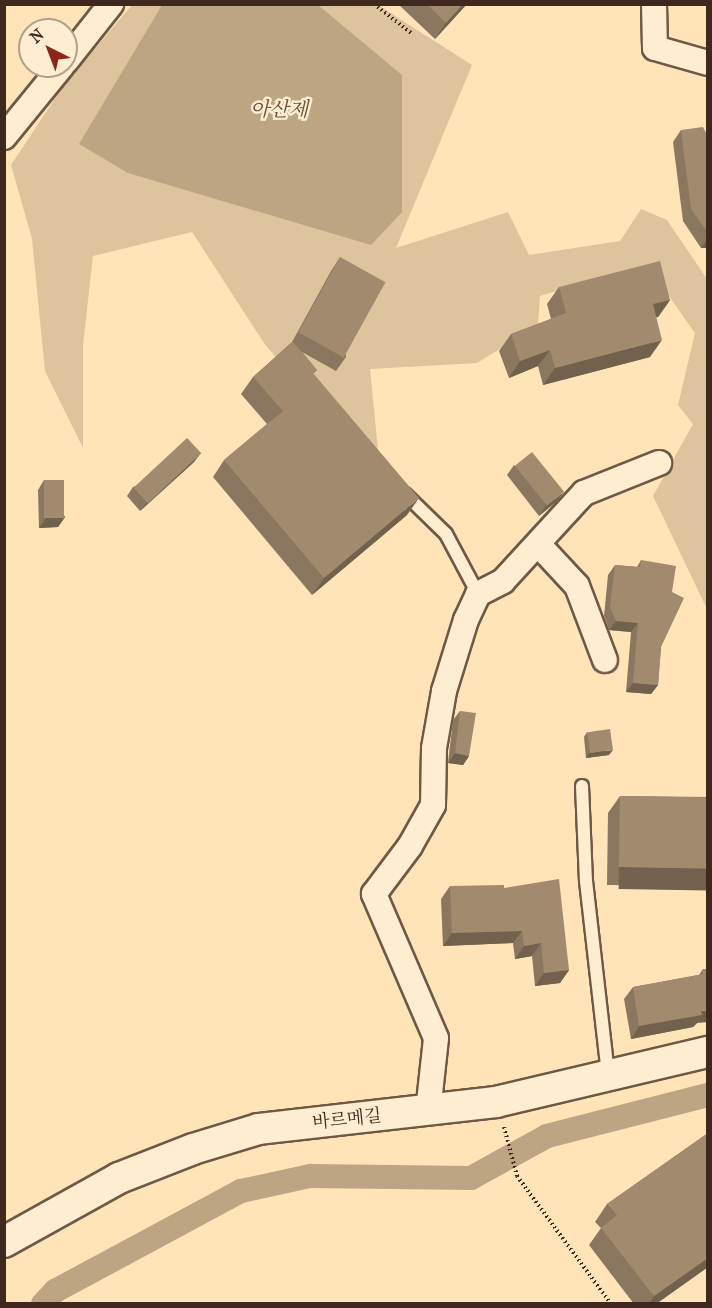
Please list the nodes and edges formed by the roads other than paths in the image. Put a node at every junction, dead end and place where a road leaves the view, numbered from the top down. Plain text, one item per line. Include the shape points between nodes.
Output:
1 (111, 4) edge
2 (654, 4) edge
3 (78, 46) edge
4 (708, 63) edge
5 (52, 78) edge
6 (4, 137) edge
7 (659, 462) dead end
8 (399, 488) edge
9 (538, 543) junction
10 (478, 594) junction
11 (605, 660) dead end
12 (582, 786) dead end
13 (708, 1052) edge
14 (608, 1075) junction
15 (428, 1112) junction
16 (4, 1242) edge

1 - 3 street
2 - 4 street via 655,48
5 - 6 street
7 - 9 street via 584,493
8 - 10 lane via 446,534
9 - 10 street via 502,581
9 - 11 street via 578,586
10 - 15 street via 444,692 434,748 433,805 410,846 374,894 436,1038
12 - 14 lane via 586,881
13 - 14 street, 바르메길
14 - 15 street, 바르메길 via 496,1102
15 - 16 street, 바르메길 via 259,1129 193,1149 119,1178

